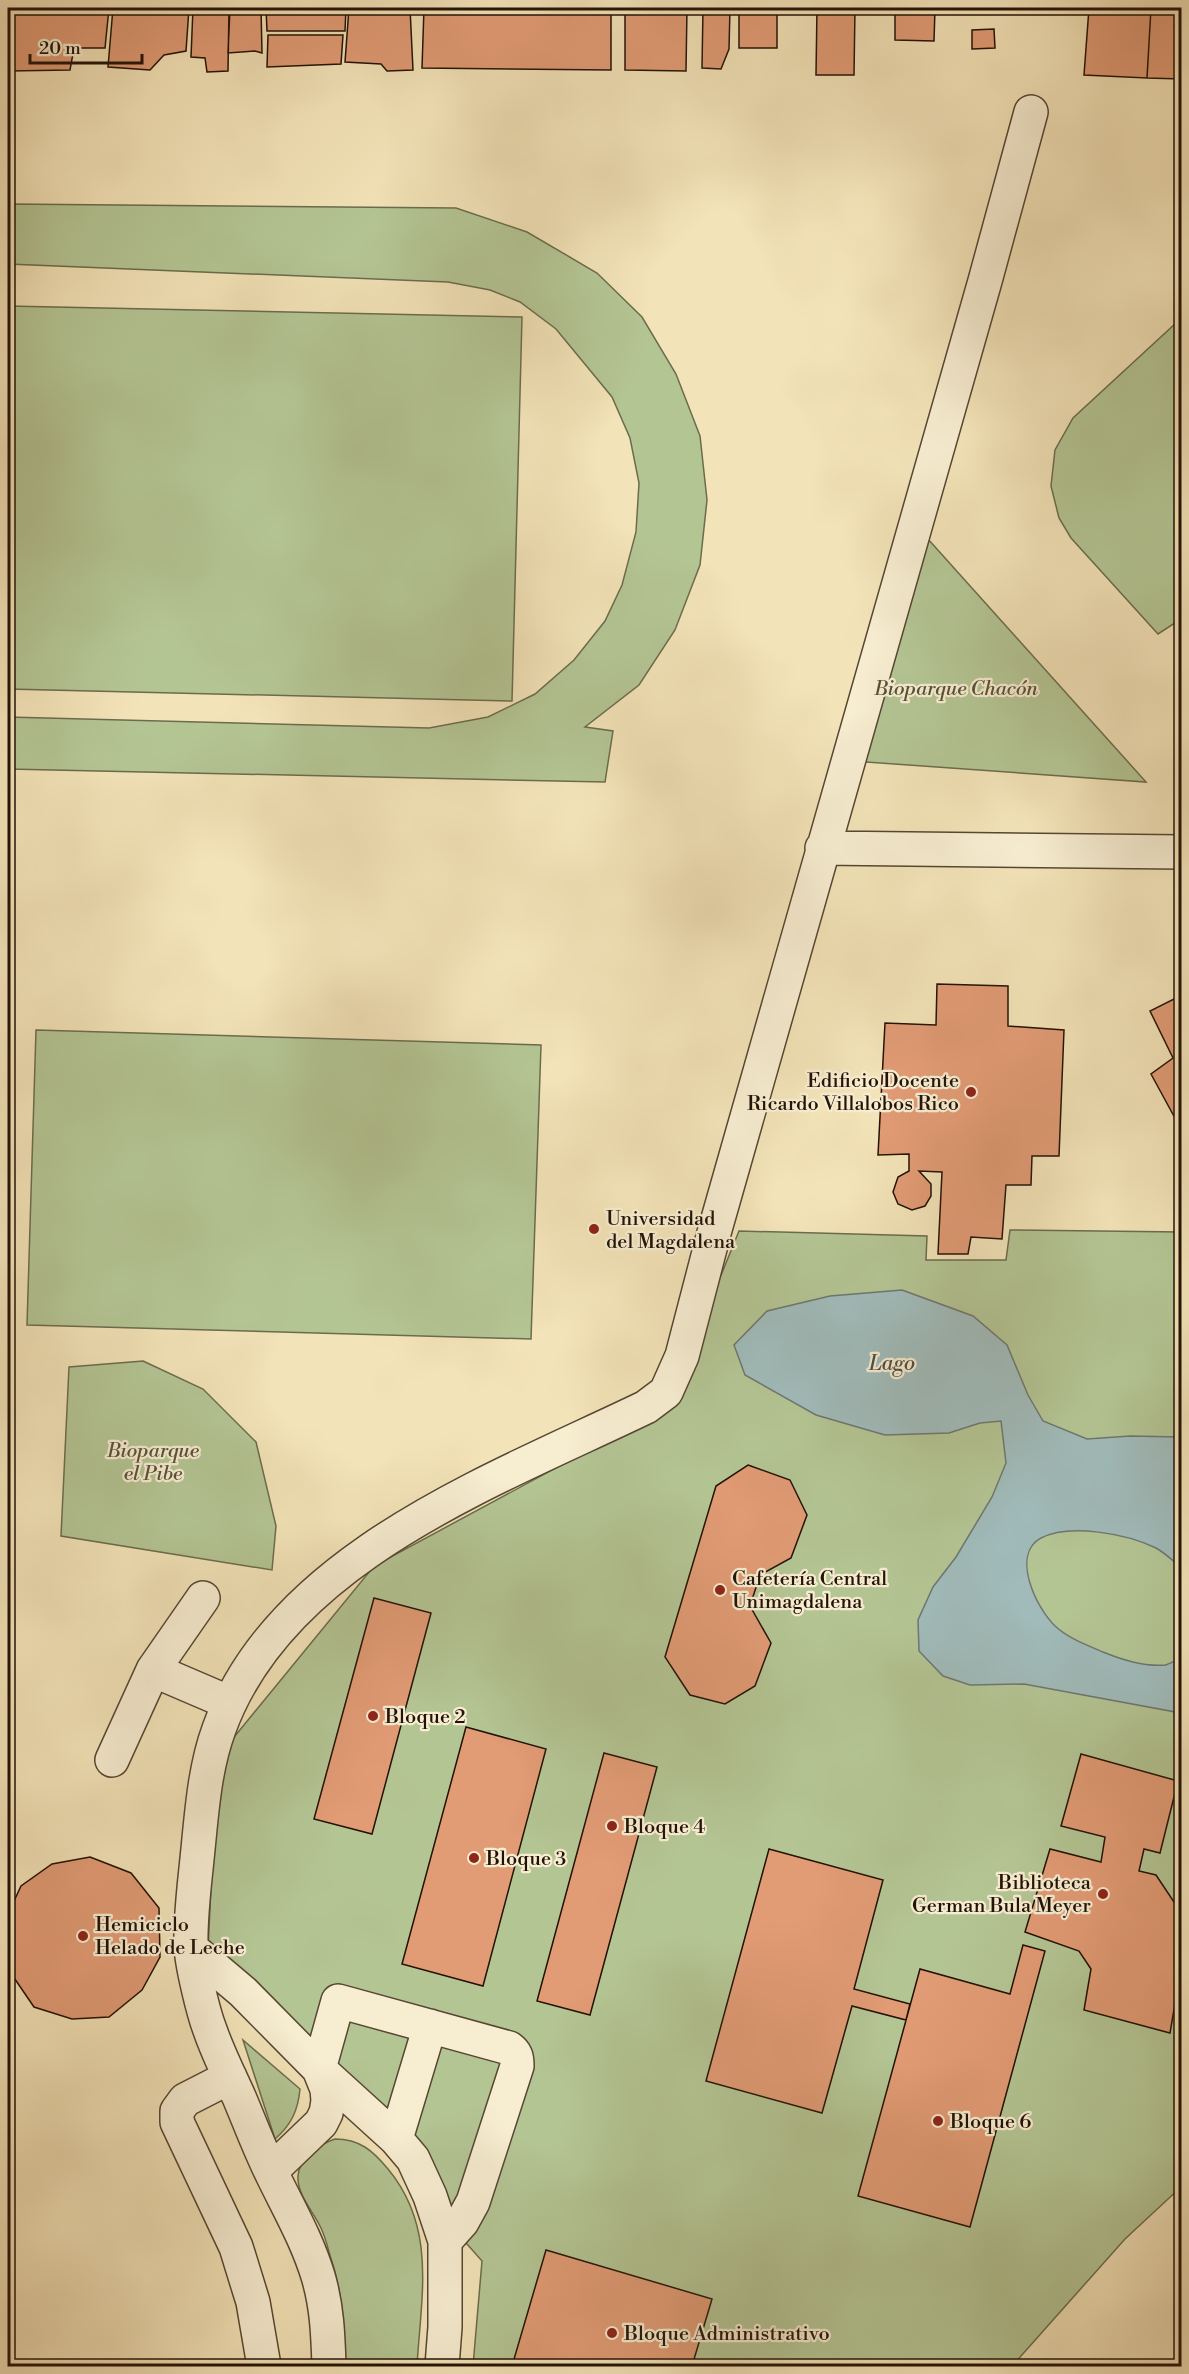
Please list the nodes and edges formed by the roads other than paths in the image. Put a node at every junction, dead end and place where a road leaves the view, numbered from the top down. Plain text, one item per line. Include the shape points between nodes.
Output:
1 (1031, 112) dead end
2 (822, 848) junction
3 (1182, 852) edge
4 (203, 1598) dead end
5 (153, 1670) junction
6 (230, 1703) junction
7 (112, 1760) dead end
8 (191, 1948) junction
9 (430, 2026) junction
10 (319, 2069) junction
11 (230, 2077) junction
12 (396, 2139) junction
13 (271, 2171) junction
14 (445, 2241) junction
15 (264, 2367) edge
16 (329, 2367) edge
17 (442, 2367) edge

1 - 2 street
2 - 3 street
2 - 6 street via 682,1356 666,1392 646,1407 435,1510 364,1553 299,1606 271,1636
4 - 5 street
5 - 6 street
5 - 7 street
6 - 8 street via 207,1771
8 - 10 street via 243,1992
8 - 11 street via 209,2029
9 - 10 street via 338,2001
9 - 12 street
9 - 14 street via 508,2048 518,2058 472,2202 462,2222
10 - 12 street
10 - 13 street via 328,2101 321,2123
11 - 13 street
11 - 15 street via 185,2100 177,2111 177,2122 236,2247 253,2302
12 - 14 street via 413,2159
13 - 16 street via 306,2242 318,2277 327,2318
14 - 17 street

